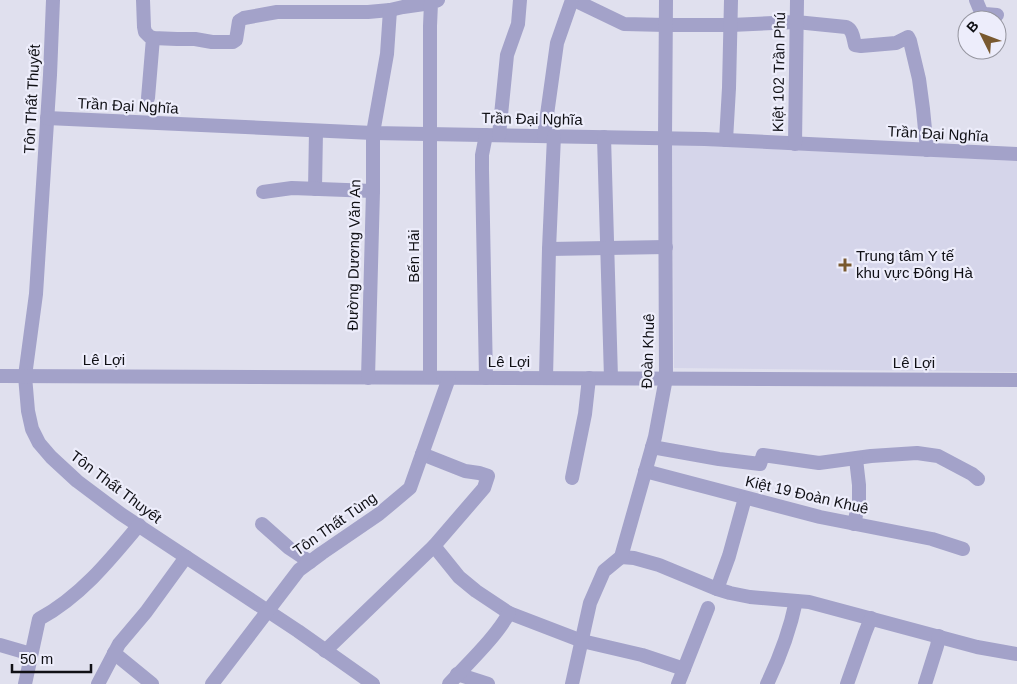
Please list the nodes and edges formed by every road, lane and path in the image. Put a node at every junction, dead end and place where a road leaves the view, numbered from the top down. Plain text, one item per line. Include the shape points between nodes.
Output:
1 (53, 0) edge
2 (143, 0) edge
3 (520, 0) edge
4 (573, 0) edge
5 (666, 0) edge
6 (731, 0) edge
7 (797, 0) edge
8 (435, 2) edge
9 (390, 10) junction
10 (796, 22) junction
11 (666, 25) junction
12 (731, 25) junction
13 (153, 38) junction
14 (148, 98) dead end
15 (47, 118) junction
16 (316, 131) junction
17 (373, 133) junction
18 (431, 134) junction
19 (492, 135) junction
20 (549, 136) junction
21 (604, 137) junction
22 (665, 138) junction
23 (726, 140) junction
24 (794, 144) junction
25 (927, 150) junction
26 (1017, 154) edge
27 (315, 189) junction
28 (373, 191) junction
29 (263, 192) dead end
30 (666, 247) junction
31 (607, 248) junction
32 (549, 249) junction
33 (0, 376) edge
34 (26, 376) junction
35 (368, 378) junction
36 (430, 378) junction
37 (449, 378) junction
38 (486, 378) junction
39 (546, 378) junction
40 (589, 378) junction
41 (611, 378) junction
42 (666, 378) junction
43 (1017, 380) edge
44 (652, 448) junction
45 (422, 454) junction
46 (856, 458) junction
47 (645, 471) junction
48 (572, 478) dead end
49 (978, 479) dead end
50 (745, 498) junction
51 (262, 524) dead end
52 (854, 524) junction
53 (139, 526) junction
54 (434, 546) junction
55 (963, 549) dead end
56 (186, 557) junction
57 (621, 557) junction
58 (310, 562) junction
59 (717, 589) junction
60 (796, 601) junction
61 (708, 608) dead end
62 (268, 611) junction
63 (508, 613) junction
64 (872, 618) junction
65 (939, 636) junction
66 (582, 641) junction
67 (0, 645) edge
68 (325, 651) junction
69 (114, 653) junction
70 (31, 654) junction
71 (1017, 654) edge
72 (684, 669) junction
73 (453, 679) edge
74 (926, 680) edge
75 (371, 683) edge
76 (25, 684) edge
77 (98, 684) edge
78 (152, 684) edge
79 (212, 684) edge
80 (488, 684) edge
81 (572, 684) edge
82 (678, 684) edge
83 (767, 684) edge
84 (847, 684) edge

1 - 15 street, Tôn Thất Thuyết
2 - 13 street via 145,32
3 - 19 street via 518,24 507,55
4 - 11 street via 624,24
4 - 20 street via 557,42
5 - 11 street, Đoàn Khuê
6 - 12 street
7 - 10 street, Kiệt 102 Trần Phú
8 - 9 street
8 - 18 street, Bến Hải via 430,26
9 - 13 street via 277,12 244,18 239,21 233,42
9 - 17 street, Đường Dương Văn An via 387,54
10 - 12 street
10 - 24 street, Kiệt 102 Trần Phú
10 - 25 street via 846,27 852,32 855,45 861,46 896,43 908,37 919,79
11 - 12 street
11 - 22 street, Đoàn Khuê
12 - 23 street
13 - 14 street
15 - 16 street, Trần Đại Nghĩa
15 - 34 street, Tôn Thất Thuyết via 36,294
16 - 17 street, Trần Đại Nghĩa
16 - 27 street
17 - 18 street, Trần Đại Nghĩa
17 - 28 street, Đường Dương Văn An
18 - 19 street, Trần Đại Nghĩa
18 - 36 street, Bến Hải
19 - 20 street, Trần Đại Nghĩa
19 - 38 street via 482,155
20 - 21 street, Trần Đại Nghĩa
20 - 32 street
21 - 22 street, Trần Đại Nghĩa
21 - 31 street
22 - 23 street, Trần Đại Nghĩa
22 - 30 street, Đoàn Khuê
23 - 24 street, Trần Đại Nghĩa
24 - 25 street, Trần Đại Nghĩa
25 - 26 street, Trần Đại Nghĩa
27 - 28 street
27 - 29 street
28 - 35 street, Đường Dương Văn An
30 - 31 street
30 - 42 street, Đoàn Khuê
31 - 32 street
31 - 41 street
32 - 39 street
33 - 34 street, Lê Lợi
34 - 35 street, Lê Lợi
34 - 53 street, Tôn Thất Thuyết via 28,411 39,443 77,481
35 - 36 street, Lê Lợi
36 - 37 street, Lê Lợi
37 - 38 street, Lê Lợi
37 - 45 street, Tôn Thất Tùng
38 - 39 street, Lê Lợi
39 - 40 street, Lê Lợi
40 - 41 street, Lê Lợi
40 - 48 street
41 - 42 street, Lê Lợi
42 - 43 street, Lê Lợi
42 - 44 street, Đoàn Khuê
44 - 46 street via 760,464 763,455 819,463
44 - 47 street, Đoàn Khuê
45 - 54 street via 465,471 488,476 484,488
45 - 58 street, Tôn Thất Tùng via 410,488
46 - 49 street via 917,453 938,456
46 - 52 street via 859,485
47 - 50 street, Kiệt 19 Đoàn Khuê
47 - 57 street, Đoàn Khuê
50 - 52 street, Kiệt 19 Đoàn Khuê
50 - 59 street
51 - 58 street via 288,548
52 - 55 street, Kiệt 19 Đoàn Khuê via 932,539
53 - 56 street, Tôn Thất Thuyết
53 - 70 street via 86,585 39,619
54 - 63 street via 459,577
54 - 68 street
56 - 62 street, Tôn Thất Thuyết
56 - 69 street
57 - 59 street via 658,565
57 - 66 street via 604,571 590,602
58 - 62 street, Tôn Thất Tùng via 299,570
59 - 60 street via 750,597
60 - 64 street
60 - 83 street via 780,655
61 - 72 street
62 - 68 street, Tôn Thất Thuyết
62 - 79 street, Tôn Thất Tùng
63 - 66 street
63 - 73 street via 490,639
64 - 65 street
64 - 84 street
65 - 71 street
65 - 74 street
66 - 72 street
66 - 81 street
67 - 70 street
68 - 75 street, Tôn Thất Thuyết
69 - 77 street
69 - 78 street
70 - 76 street
72 - 82 street
73 - 80 street

